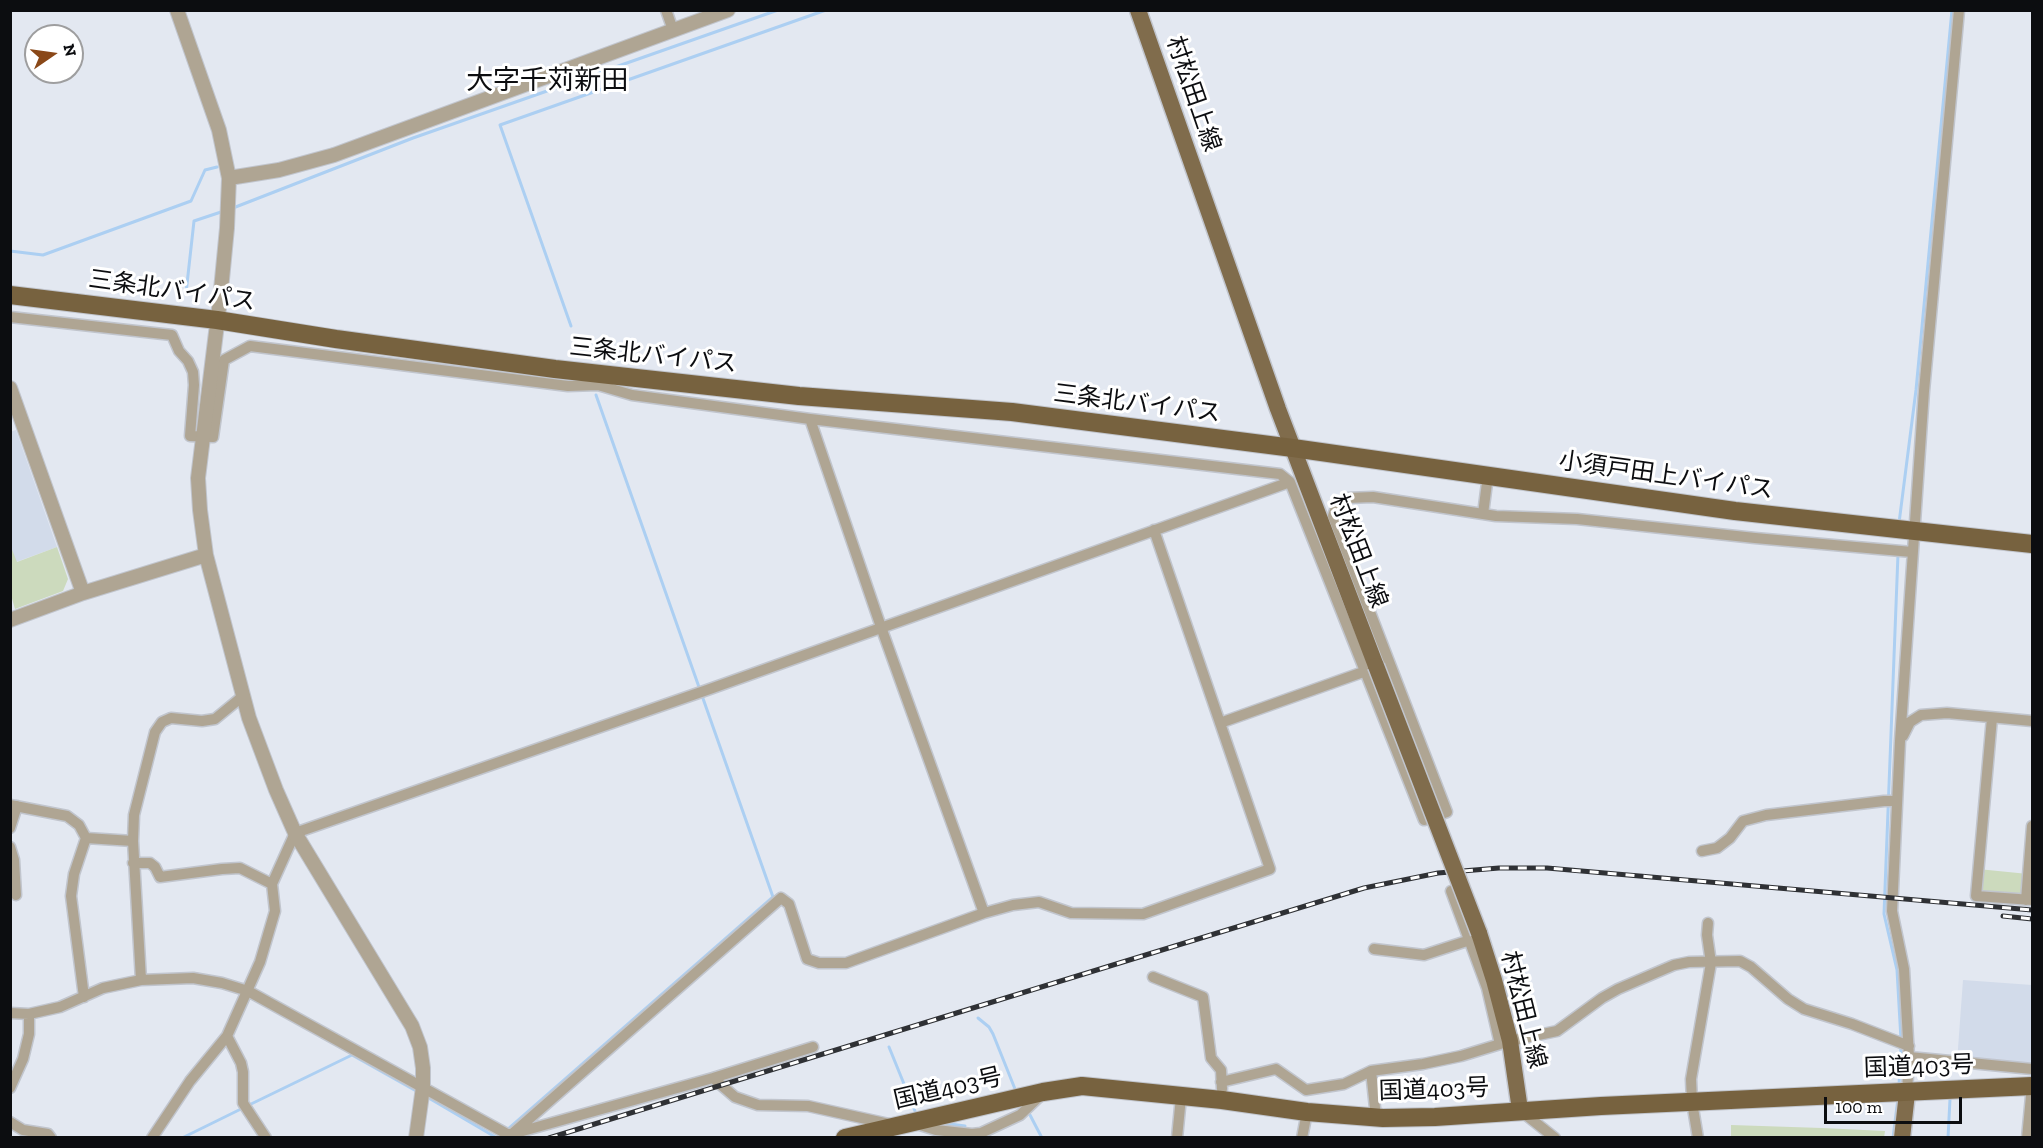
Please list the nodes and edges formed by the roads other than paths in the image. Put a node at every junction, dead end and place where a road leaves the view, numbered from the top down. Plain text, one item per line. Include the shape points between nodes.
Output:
1 (177, 10) edge
2 (666, 10) edge
3 (728, 10) edge
4 (1138, 10) edge
5 (1959, 10) edge
6 (673, 30) junction
7 (230, 178) junction
8 (10, 295) edge
9 (10, 317) edge
10 (217, 320) junction
11 (10, 388) edge
12 (810, 418) junction
13 (203, 437) junction
14 (1293, 448) junction
15 (1488, 475) junction
16 (1290, 482) junction
17 (1483, 514) junction
18 (1154, 530) junction
19 (1914, 531) junction
20 (2032, 544) edge
21 (1912, 552) junction
22 (206, 555) junction
23 (83, 593) junction
24 (10, 620) edge
25 (882, 627) junction
26 (1371, 668) junction
27 (243, 696) junction
28 (1992, 718) junction
29 (2032, 721) edge
30 (1220, 723) junction
31 (1900, 741) junction
32 (1897, 801) junction
33 (14, 806) edge
34 (2032, 826) edge
35 (10, 828) edge
36 (295, 833) junction
37 (86, 838) junction
38 (133, 841) junction
39 (10, 847) edge
40 (1702, 851) dead end
41 (134, 863) junction
42 (13, 872) edge
43 (273, 884) junction
44 (1451, 891) dead end
45 (16, 895) dead end
46 (2029, 900) edge
47 (984, 913) junction
48 (1708, 923) dead end
49 (1474, 936) junction
50 (1374, 949) dead end
51 (1711, 963) junction
52 (1153, 978) dead end
53 (141, 980) junction
54 (248, 991) junction
55 (84, 998) junction
56 (10, 1013) edge
57 (29, 1014) junction
58 (227, 1036) junction
59 (1505, 1042) junction
60 (813, 1047) dead end
61 (1909, 1052) junction
62 (1371, 1071) junction
63 (713, 1078) junction
64 (2032, 1080) edge
65 (423, 1087) junction
66 (10, 1088) edge
67 (1222, 1091) junction
68 (1043, 1092) junction
69 (1907, 1093) junction
70 (1181, 1097) junction
71 (1692, 1102) junction
72 (1520, 1110) junction
73 (1307, 1112) junction
74 (1376, 1117) junction
75 (10, 1122) edge
76 (902, 1123) junction
77 (512, 1134) junction
78 (51, 1137) edge
79 (152, 1137) edge
80 (266, 1137) edge
81 (416, 1137) edge
82 (845, 1137) edge
83 (1177, 1137) edge
84 (1302, 1137) edge
85 (1555, 1137) edge
86 (1698, 1137) edge
87 (1902, 1137) edge
88 (2027, 1137) edge

1 - 7 street via 219,130
2 - 6 street
3 - 6 street
4 - 14 main road, 村松田上線
5 - 19 street
6 - 7 street via 334,155
7 - 10 street
8 - 10 highway, 三条北バイパス
9 - 13 street via 172,335 193,372 190,435
10 - 13 street
10 - 14 highway, 三条北バイパス via 555,369 799,396 1012,412
11 - 23 street
12 - 13 street via 632,395 598,385 568,386 250,346 224,360 213,437
12 - 16 street via 1280,474
12 - 25 street
13 - 22 street via 198,478
14 - 15 highway, 小須戸田上バイパス
14 - 26 main road, 村松田上線
15 - 17 street
15 - 19 highway, 小須戸田上バイパス via 1735,511
16 - 18 street
16 - 26 street
17 - 21 street via 1577,519
17 - 26 street via 1373,497 1347,498 1337,505 1333,516 1447,812 1424,820
18 - 25 street
18 - 30 street
19 - 20 highway, 小須戸田上バイパス
19 - 21 street
21 - 31 street
22 - 23 street
22 - 27 street
23 - 24 street
25 - 36 street
25 - 47 street
26 - 30 street
26 - 49 main road, 村松田上線, bridge
27 - 36 street
27 - 38 street via 215,719 171,718 162,722 155,732 134,815
28 - 29 street
28 - 31 street via 1947,713 1921,715 1910,722
28 - 46 street via 1976,896
30 - 47 street via 1270,870 1143,914 1071,913 1039,902
31 - 32 street
32 - 40 street via 1766,815 1743,821 1717,848
32 - 61 street via 1892,911 1904,969
33 - 35 street
33 - 37 street via 67,816 79,825
34 - 46 street
36 - 43 street
36 - 65 street via 412,1026 420,1047
37 - 38 street
37 - 55 street via 71,896
38 - 41 street
39 - 42 street
41 - 43 street via 150,863 160,877 240,868
41 - 53 street
42 - 45 street
43 - 54 street via 275,911
44 - 49 street
47 - 77 street via 846,963 819,963 807,959 789,904 781,898
48 - 51 street
49 - 50 street via 1424,956
49 - 59 main road, 村松田上線 via 1494,980
51 - 59 street via 1674,965 1602,998 1557,1031
51 - 61 street via 1740,962 1804,1009 1890,1039
51 - 71 street via 1691,1079
52 - 67 street via 1203,997 1211,1058 1221,1070
53 - 54 street via 194,978
53 - 55 street via 104,988
54 - 58 street
54 - 65 street
55 - 57 street
56 - 57 street
57 - 66 street via 25,1051
58 - 79 street
58 - 80 street via 241,1063 243,1103
59 - 62 street via 1423,1064
59 - 72 main road, 村松田上線
60 - 63 street
61 - 64 street
61 - 69 street
62 - 67 street via 1344,1084 1306,1090 1276,1069
62 - 74 street
63 - 76 street via 735,1097 758,1105 808,1106
63 - 77 street
64 - 69 highway, 国道403号
64 - 88 street
65 - 77 street
65 - 81 street
67 - 70 highway, 国道403号
67 - 73 highway, 国道403号
68 - 70 highway, 国道403号 via 1082,1086
68 - 76 highway, 国道403号
68 - 76 street via 1020,1115 981,1133
69 - 71 highway, 国道403号
69 - 87 main road
70 - 83 street
71 - 72 highway, 国道403号
71 - 86 street
72 - 74 highway, 国道403号
72 - 85 street
73 - 74 highway, 国道403号
73 - 84 street
75 - 78 street via 23,1130
76 - 82 highway, 国道403号

